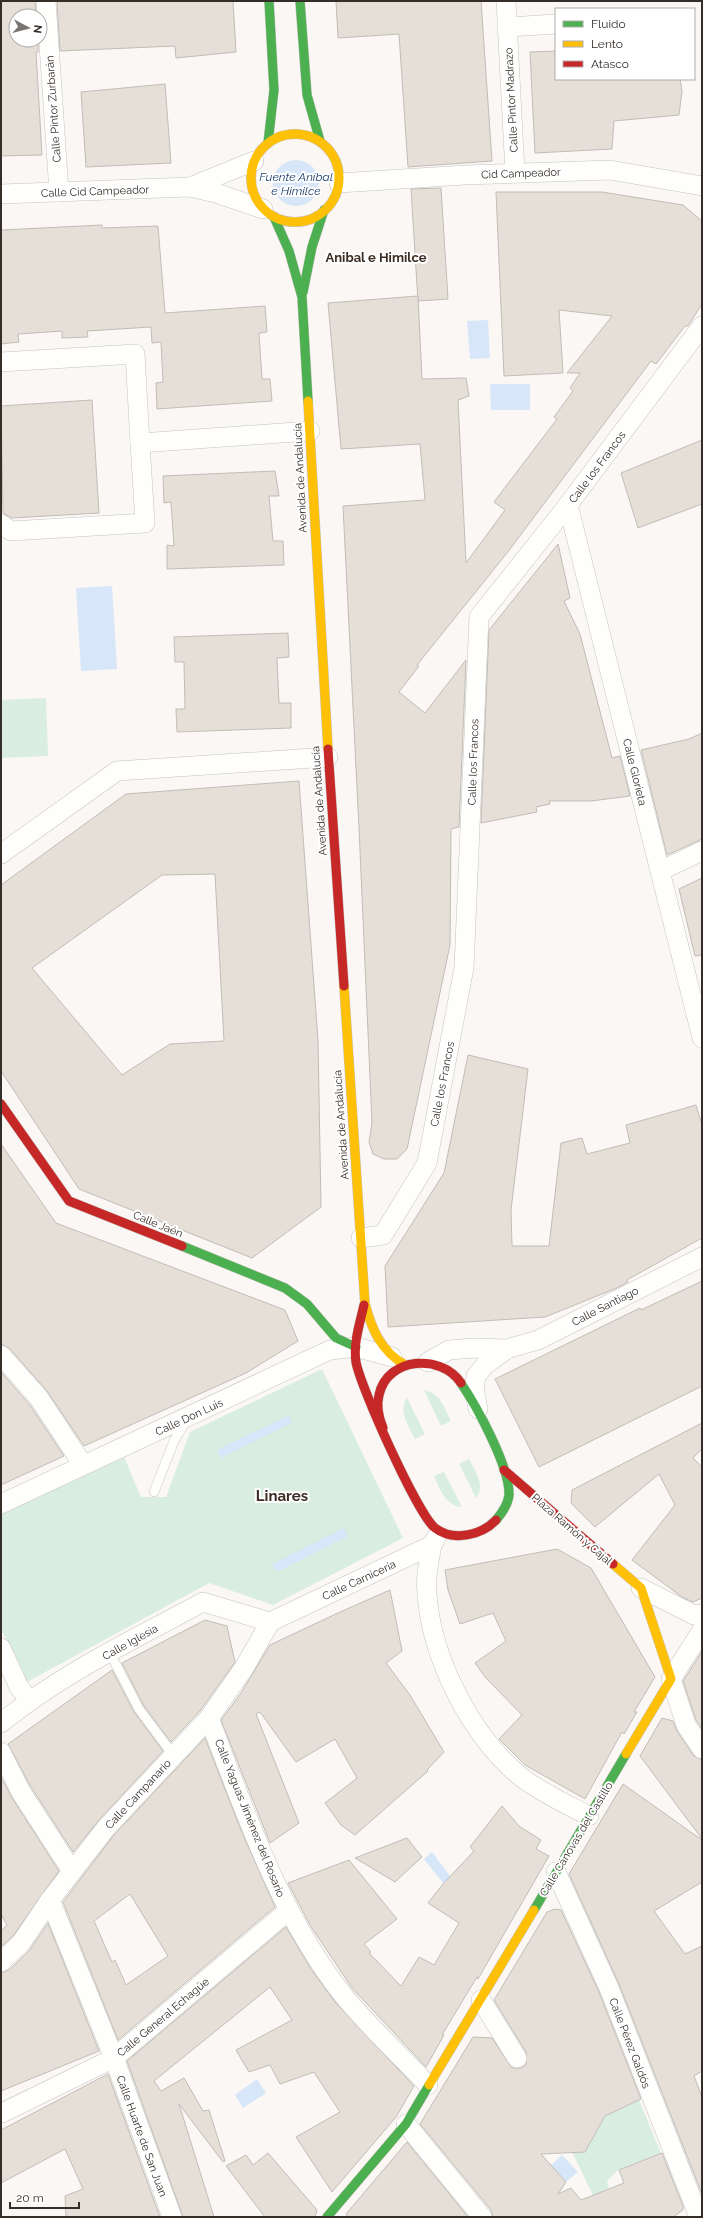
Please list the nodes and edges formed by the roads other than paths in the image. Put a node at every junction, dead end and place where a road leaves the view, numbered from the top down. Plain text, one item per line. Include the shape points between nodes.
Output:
1 (46, 1) edge
2 (268, 1) edge
3 (300, 1) edge
4 (506, 1) edge
5 (555, 24) edge
6 (507, 28) junction
7 (320, 141) junction
8 (268, 143) junction
9 (254, 161) junction
10 (515, 173) junction
11 (339, 183) junction
12 (702, 186) edge
13 (190, 187) junction
14 (59, 192) junction
15 (1, 194) edge
16 (324, 210) junction
17 (268, 213) junction
18 (302, 297) junction
19 (702, 326) edge
20 (1, 362) edge
21 (310, 431) junction
22 (140, 443) junction
23 (568, 505) junction
24 (1, 524) edge
25 (328, 758) junction
26 (702, 851) edge
27 (1, 854) edge
28 (660, 871) junction
29 (702, 1038) edge
30 (1, 1104) edge
31 (361, 1238) junction
32 (702, 1257) edge
33 (365, 1304) junction
34 (356, 1346) junction
35 (507, 1350) junction
36 (1, 1355) edge
37 (398, 1361) junction
38 (428, 1362) junction
39 (478, 1414) junction
40 (188, 1418) junction
41 (383, 1428) junction
42 (82, 1465) junction
43 (504, 1470) junction
44 (154, 1492) dead end
45 (1, 1504) edge
46 (436, 1538) junction
47 (641, 1588) junction
48 (702, 1614) edge
49 (270, 1622) junction
50 (702, 1630) edge
51 (1, 1648) edge
52 (110, 1653) junction
53 (671, 1679) junction
54 (29, 1700) junction
55 (209, 1718) junction
56 (1, 1723) edge
57 (702, 1749) edge
58 (1, 1752) edge
59 (174, 1756) junction
60 (589, 1816) junction
61 (72, 1871) junction
62 (556, 1872) junction
63 (50, 1900) junction
64 (288, 1911) junction
65 (1, 1962) edge
66 (481, 2000) junction
67 (114, 2058) junction
68 (517, 2058) dead end
69 (428, 2085) junction
70 (2, 2113) dead end
71 (406, 2124) junction
72 (696, 2211) edge
73 (172, 2217) edge
74 (327, 2217) edge
75 (482, 2217) edge

1 - 14 street, Calle Pintor Zurbarán
2 - 8 main road via 274,90
3 - 7 main road via 307,95
4 - 6 street, Calle Pintor Madrazo
5 - 6 street
6 - 10 street, Calle Pintor Madrazo
7 - 8 main road via 293,134 280,136
7 - 11 main road via 335,160
8 - 9 main road via 259,151
9 - 13 street, Calle Cid Campeador
9 - 17 main road via 251,184 255,197
10 - 11 street, Cid Campeador
10 - 12 street, Cid Campeador via 610,170
11 - 16 main road via 335,197
13 - 14 street, Calle Cid Campeador
13 - 17 street, Calle Cid Campeador via 216,193
14 - 15 street, Calle Cid Campeador
16 - 17 main road via 315,218 301,222 287,221
16 - 18 main road, Avenida de Andalucía via 311,253
17 - 18 main road, Avenida de Andalucía via 289,252
18 - 21 main road, Avenida de Andalucía
19 - 23 street, Calle los Francos
20 - 22 street via 135,354
21 - 22 street
21 - 25 main road, Avenida de Andalucía
22 - 24 street via 145,524 11,531
23 - 28 street, Calle Glorieta
23 - 31 street, Calle los Francos via 479,618 464,968 444,1075 427,1163 383,1235
25 - 27 street via 117,771
25 - 31 main road, Avenida de Andalucía
26 - 28 street
28 - 29 street, Calle Glorieta
30 - 34 main road, Calle Jaén via 69,1201 285,1288 307,1304 333,1336 343,1343
31 - 33 main road, Avenida de Andalucía
32 - 35 street, Calle Santiago via 538,1340
33 - 34 main road
33 - 37 main road via 378,1341
34 - 37 street
34 - 40 street, Calle Don Luis via 340,1347 322,1353
34 - 41 main road via 355,1359 360,1378
35 - 38 street, Calle Santiago via 450,1350
35 - 39 street, Calle Santiago via 485,1365 476,1376 474,1388
36 - 42 street via 39,1398
37 - 38 main road
37 - 41 main road via 379,1392 378,1407
38 - 39 main road via 442,1366 460,1378
39 - 43 main road
40 - 42 street, Calle Don Luis
40 - 44 lane via 174,1441
41 - 46 main road
42 - 45 street, Calle Don Luis
43 - 46 main road via 508,1481 509,1498 501,1515 492,1524 480,1531
43 - 47 main road, Plaza Ramón y Cajal
46 - 49 street, Calle Carnicería
46 - 60 street via 427,1571 426,1594 448,1675 461,1702 506,1763 545,1794
47 - 48 street, Plaza Ramón y Cajal via 694,1615
47 - 53 main road
49 - 52 street, Calle Iglesia via 203,1602
49 - 55 street, Calle Campanario via 244,1668
50 - 53 street
51 - 54 street via 19,1687
52 - 54 street, Calle Iglesia
52 - 59 lane via 139,1708
53 - 57 street via 686,1725
53 - 60 main road, Calle Cánovas del Castillo
54 - 56 street, Calle Iglesia
55 - 59 street, Calle Campanario
55 - 64 street, Calle Yaguas Jiménez del Rosario via 261,1851
58 - 61 street via 21,1792
59 - 61 street, Calle Campanario via 106,1828
60 - 62 main road, Calle Cánovas del Castillo
61 - 63 street, Calle Campanario
62 - 66 main road, Calle Cánovas del Castillo
62 - 72 street, Calle Pérez Galdós via 609,1988
63 - 65 street, Calle Campanario via 21,1943
63 - 67 street, Calle Huarte de San Juan
64 - 67 street, Calle General Echagüe
64 - 69 street, Calle Yaguas Jiménez del Rosario via 343,1995
66 - 68 street
66 - 69 main road, Calle Cánovas del Castillo
67 - 70 street, Calle General Echagüe
67 - 73 street, Calle Huarte de San Juan
69 - 71 main road, Calle Cánovas del Castillo
71 - 74 main road, Calle Cánovas del Castillo
71 - 75 street

